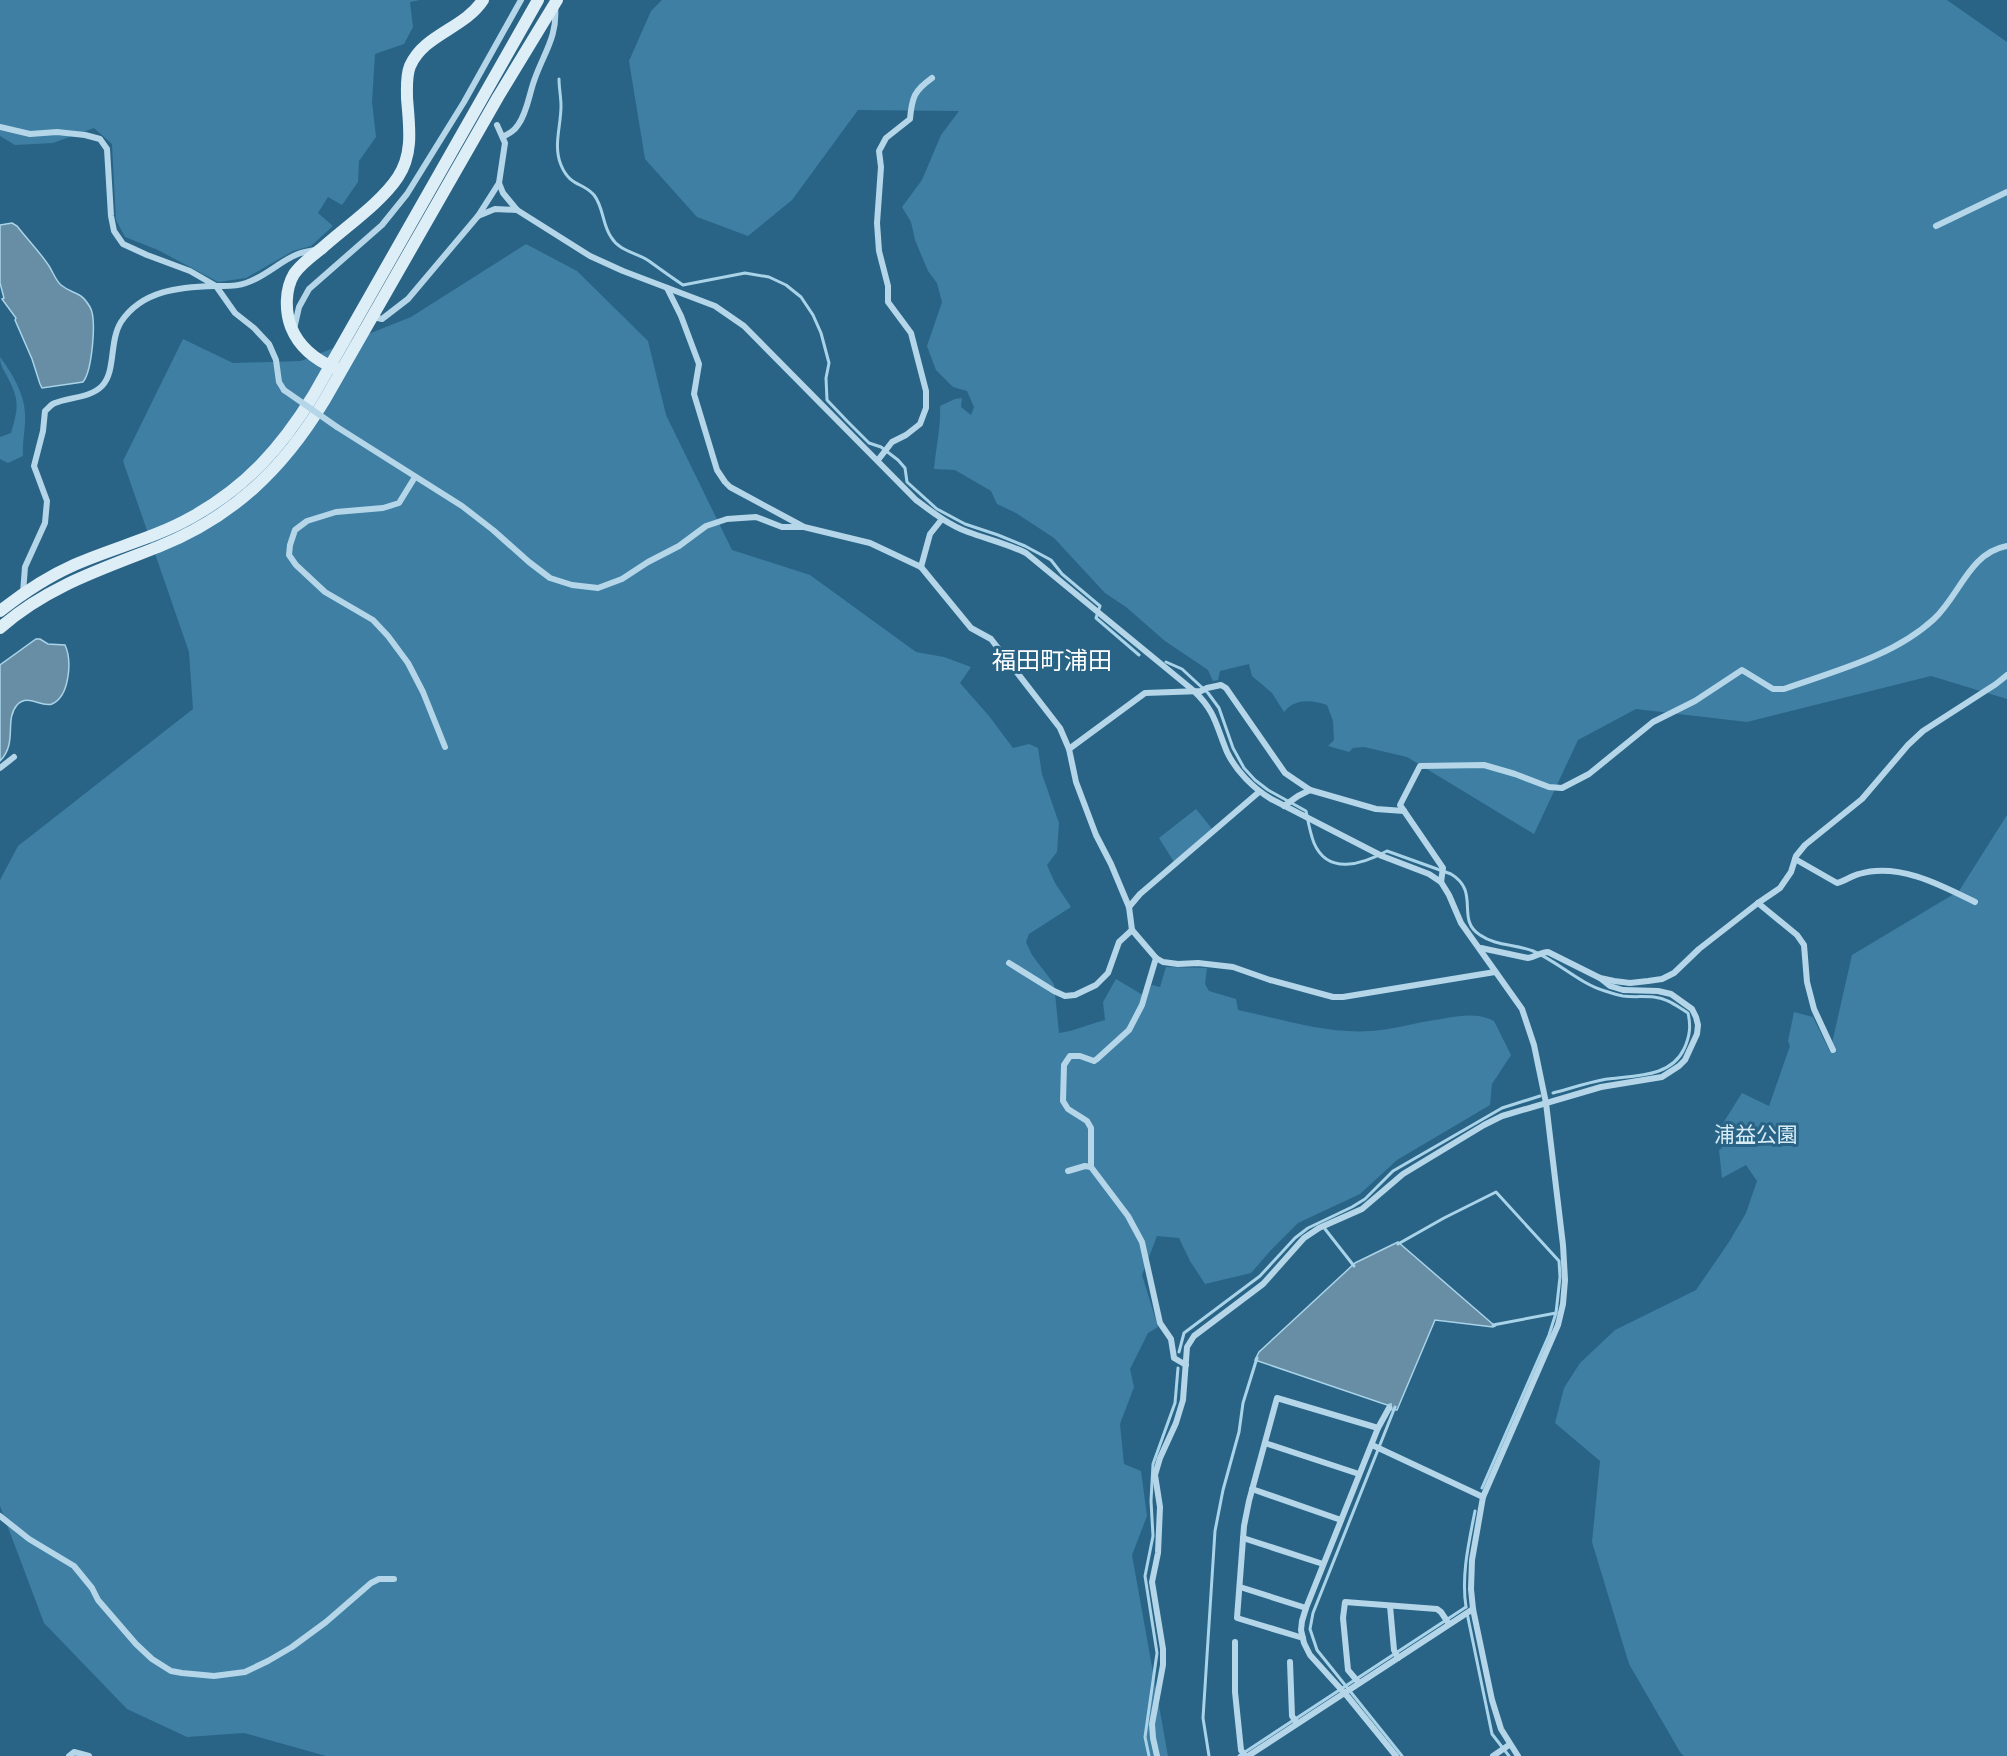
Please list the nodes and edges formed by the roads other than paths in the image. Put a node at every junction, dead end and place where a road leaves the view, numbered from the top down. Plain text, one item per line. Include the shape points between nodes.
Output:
1 (483, 0) edge
2 (521, 0) edge
3 (538, 0) edge
4 (556, 1) edge
5 (932, 78) dead end
6 (497, 124) dead end
7 (0, 127) edge
8 (504, 136) junction
9 (499, 183) junction
10 (2007, 192) edge
11 (517, 210) junction
12 (478, 216) junction
13 (1936, 226) dead end
14 (321, 249) junction
15 (216, 286) junction
16 (667, 288) junction
17 (373, 317) junction
18 (293, 332) junction
19 (335, 368) junction
20 (878, 460) junction
21 (415, 477) junction
22 (942, 519) junction
23 (804, 526) junction
24 (2007, 546) edge
25 (921, 567) junction
26 (27, 598) junction
27 (0, 611) edge
28 (0, 628) edge
29 (2007, 675) edge
30 (1201, 690) junction
31 (445, 747) dead end
32 (1069, 749) junction
33 (14, 757) dead end
34 (0, 768) edge
35 (1310, 790) junction
36 (1260, 792) junction
37 (1288, 803) junction
38 (1404, 811) junction
39 (1795, 859) junction
40 (1442, 875) junction
41 (1975, 902) dead end
42 (1758, 903) junction
43 (1129, 907) junction
44 (1132, 930) junction
45 (1481, 948) junction
46 (1156, 958) junction
47 (1009, 963) dead end
48 (1496, 972) junction
49 (1600, 978) junction
50 (1833, 1050) dead end
51 (1546, 1103) junction
52 (1090, 1167) junction
53 (1068, 1171) dead end
54 (1186, 1365) junction
55 (1389, 1408) dead end
56 (1378, 1428) junction
57 (1265, 1443) junction
58 (1373, 1445) junction
59 (1359, 1474) junction
60 (1252, 1489) junction
61 (1484, 1497) junction
62 (0, 1516) edge
63 (1341, 1520) junction
64 (1243, 1538) junction
65 (1323, 1564) junction
66 (394, 1579) dead end
67 (1240, 1587) junction
68 (1390, 1606) junction
69 (1306, 1608) junction
70 (1469, 1611) junction
71 (1447, 1621) junction
72 (1303, 1638) junction
73 (1234, 1642) dead end
74 (1396, 1655) junction
75 (1290, 1662) dead end
76 (1357, 1681) junction
77 (1342, 1691) junction
78 (1296, 1721) junction
79 (1505, 1748) junction
80 (1245, 1755) edge
81 (69, 1756) edge
82 (89, 1756) edge
83 (1157, 1756) edge
84 (1395, 1756) edge
85 (1493, 1756) edge
86 (1518, 1756) edge

1 - 14 street via 470,16 433,39 415,58 406,85 410,139 404,165 389,188
2 - 18 street via 466,103 407,194 388,218 309,289 298,307
3 - 19 street
4 - 8 street via 550,46 520,123
4 - 17 street
5 - 20 street via 912,99 910,118 886,138 879,151 877,223 888,302 911,333 926,391 926,408 920,424 892,442
6 - 8 street
7 - 15 street via 30,134 57,132 100,139 107,149 111,216 118,237 131,248
8 - 9 street
9 - 11 street
9 - 12 street
10 - 13 street
11 - 12 street via 495,209
11 - 16 street via 590,256
12 - 17 street via 408,299 382,319
14 - 15 street via 297,254 248,283
14 - 18 street via 290,282 287,307
15 - 21 street, bridge via 235,313 255,327 269,344 284,390
15 - 26 street via 160,292 134,307 121,323 112,345 110,374 101,387 84,396 53,403 45,411 34,466 47,501 45,523 25,567
16 - 20 street via 715,306 744,326
16 - 23 street via 699,364 694,393 717,470 730,487
17 - 19 street
18 - 19 street via 312,356
19 - 26 street via 308,427 291,450 253,490 223,513 186,534
20 - 22 street via 916,500
21 - 23 street via 462,506 550,578 572,585 598,588 622,579 706,526 727,519 756,517 782,527
21 - 31 street via 399,503 336,512 307,521 295,530 289,555 325,592 373,620 388,636 423,692
22 - 25 street via 930,534
22 - 30 street via 1026,553
23 - 25 street via 870,543
24 - 38 street via 1995,548 1978,560 1936,618 1911,638 1875,655 1784,689 1773,689 1742,670 1695,701 1653,722 1589,774 1562,788 1484,765 1420,766 1400,805
25 - 32 street via 971,628 991,639 1060,728
26 - 27 street
26 - 28 street
29 - 39 street via 1923,731 1862,799 1805,845
30 - 32 street via 1145,693
30 - 35 street via 1221,685 1226,688 1285,773
30 - 36 street via 1228,753
32 - 43 street via 1076,782 1096,836
33 - 34 street
35 - 37 street
35 - 38 street via 1376,809
36 - 37 street
36 - 43 street
37 - 40 street via 1307,818 1380,855 1429,874
38 - 40 street
39 - 41 street via 1837,883 1876,871 1898,873 1922,878
39 - 42 street via 1786,882
40 - 45 street via 1461,923
42 - 49 street via 1662,979 1630,982
42 - 50 street via 1797,934 1804,945 1814,1009
43 - 44 street
44 - 46 street
44 - 47 street via 1119,942 1108,973 1096,985 1075,995 1054,991
45 - 48 street
45 - 49 street via 1528,958 1552,953
46 - 48 street via 1178,964 1233,967 1343,997
46 - 52 street via 1142,1005 1129,1030 1094,1061 1070,1056 1064,1065 1063,1101 1091,1128
48 - 51 street via 1522,1009 1529,1027
49 - 51 street via 1623,990 1671,994 1692,1010 1697,1034 1685,1060 1671,1073
51 - 54 street via 1484,1125 1403,1174 1362,1209 1304,1238 1263,1284 1194,1336 1187,1347
51 - 61 street via 1563,1245 1563,1304 1544,1362
52 - 53 street
52 - 54 street via 1136,1229 1160,1323 1171,1339 1174,1358
54 - 83 street via 1184,1400 1155,1475 1160,1507 1152,1582 1163,1657 1152,1724
55 - 56 street
56 - 57 street via 1277,1398
56 - 58 street
57 - 59 street
57 - 60 street
58 - 59 street
58 - 61 street
59 - 63 street
60 - 63 street
60 - 64 street
61 - 70 street via 1472,1560
62 - 66 street via 74,1566 136,1644 171,1671 182,1673 214,1677 245,1672 292,1647 371,1582
63 - 65 street
64 - 65 street
64 - 67 street
65 - 69 street
67 - 69 street
67 - 72 street via 1238,1618
68 - 71 street via 1437,1609
68 - 74 street
68 - 76 street via 1346,1602 1343,1618 1348,1670
69 - 72 street
70 - 71 street
70 - 79 street
71 - 74 street
72 - 77 street via 1310,1655
73 - 80 street via 1235,1692
74 - 76 street
75 - 78 street
76 - 77 street via 1352,1688
77 - 78 street
77 - 84 street
78 - 80 street
79 - 85 street
79 - 86 street
81 - 82 street via 74,1752

